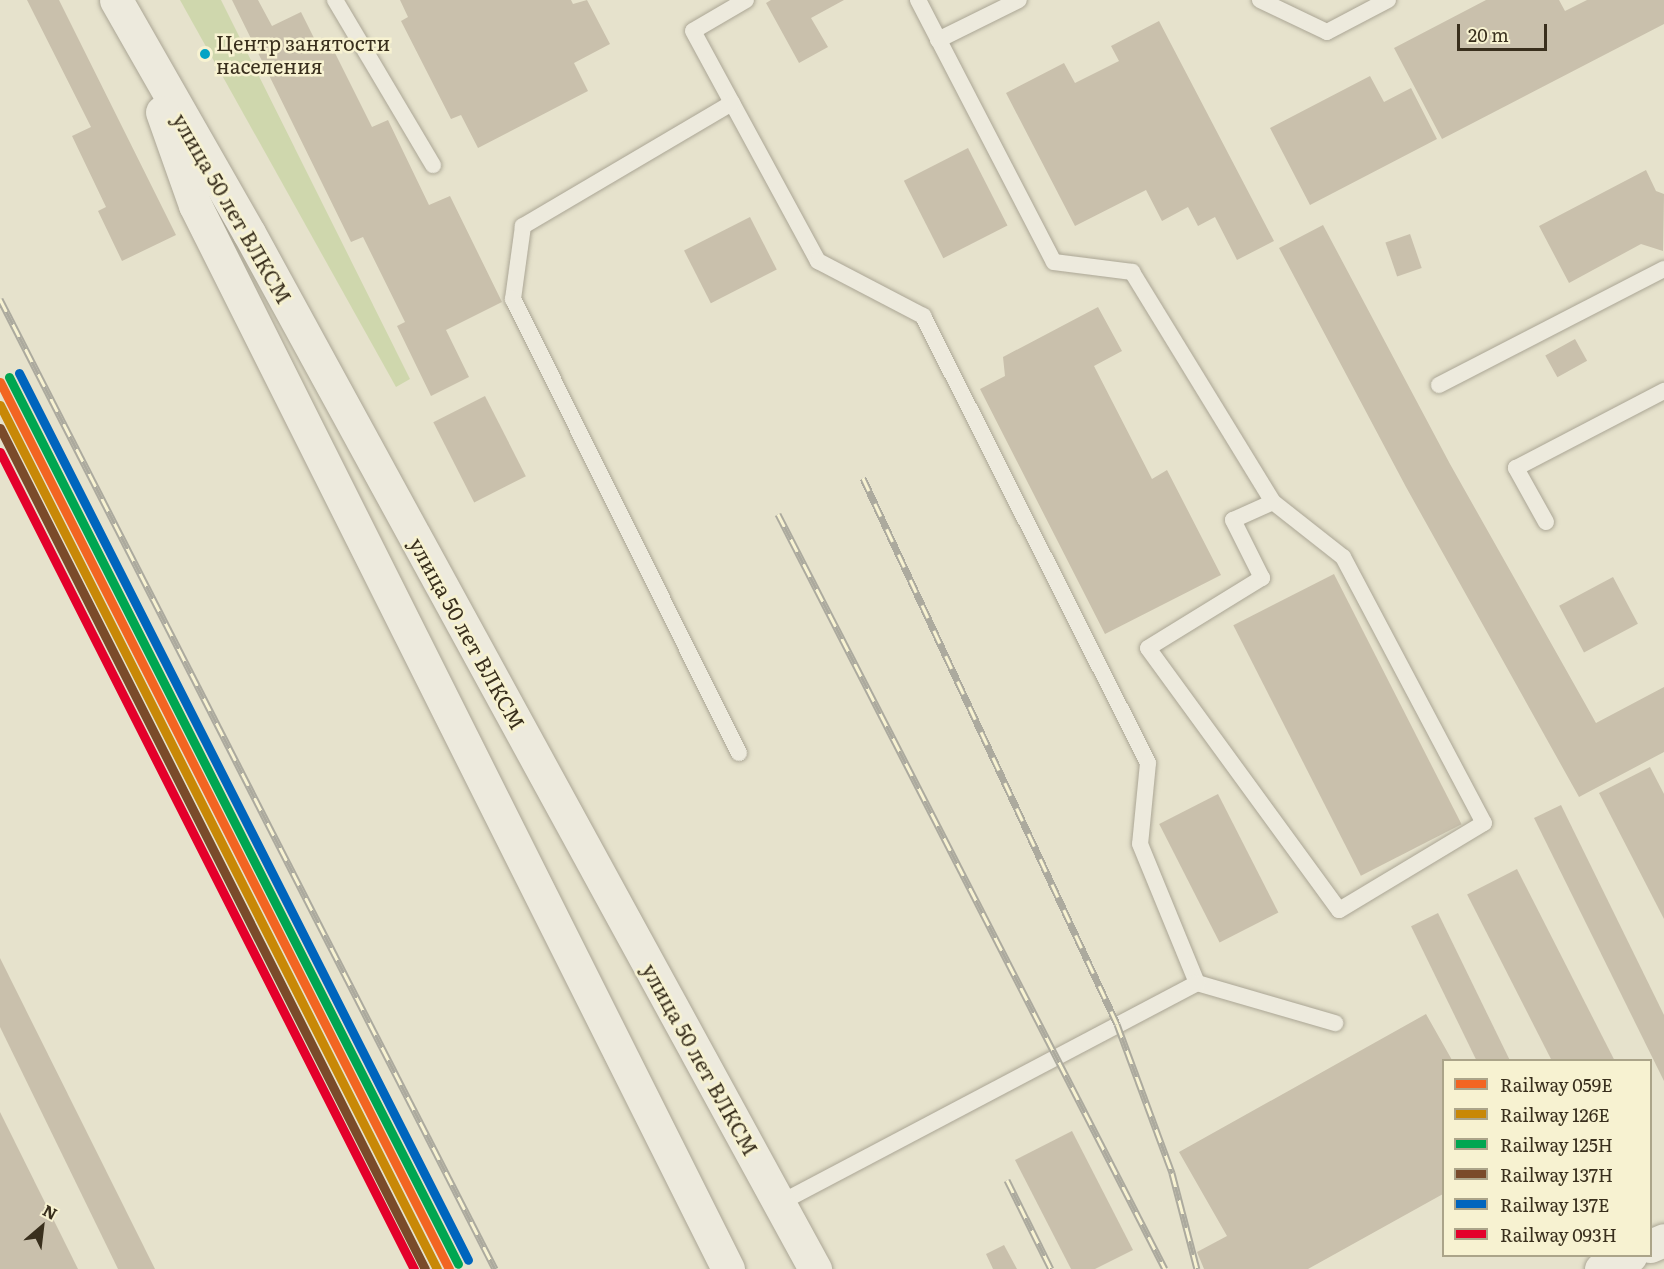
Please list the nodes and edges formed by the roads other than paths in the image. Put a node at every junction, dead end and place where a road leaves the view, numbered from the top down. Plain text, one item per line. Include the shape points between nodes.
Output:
1 (116, 0) edge
2 (335, 0) edge
3 (746, 0) edge
4 (918, 0) edge
5 (1019, 0) edge
6 (1260, 0) edge
7 (1388, 0) edge
8 (136, 40) junction
9 (938, 40) junction
10 (732, 103) junction
11 (433, 165) dead end
12 (1664, 269) edge
13 (1439, 385) dead end
14 (1664, 391) edge
15 (1273, 502) junction
16 (1546, 522) dead end
17 (739, 753) dead end
18 (1197, 983) junction
19 (1335, 1023) dead end
20 (780, 1203) junction
21 (1628, 1257) edge
22 (728, 1269) edge
23 (815, 1269) edge
24 (1601, 1269) edge

1 - 8 street, улица 50 лет ВЛКСМ
2 - 11 lane
3 - 10 lane via 693,31
4 - 9 lane
5 - 9 lane
6 - 7 lane via 1327,32
8 - 20 street, улица 50 лет ВЛКСМ via 249,232
8 - 22 street via 195,205
9 - 15 lane via 1054,262 1132,272
10 - 17 lane via 523,226 513,299
10 - 18 lane via 818,261 923,316 1148,763 1140,844
12 - 13 lane
14 - 16 lane via 1516,468
15 - 15 lane via 1343,556 1484,823 1339,910 1148,648 1262,578 1233,520
18 - 19 lane
18 - 20 lane
20 - 23 street, улица 50 лет ВЛКСМ
21 - 24 street

